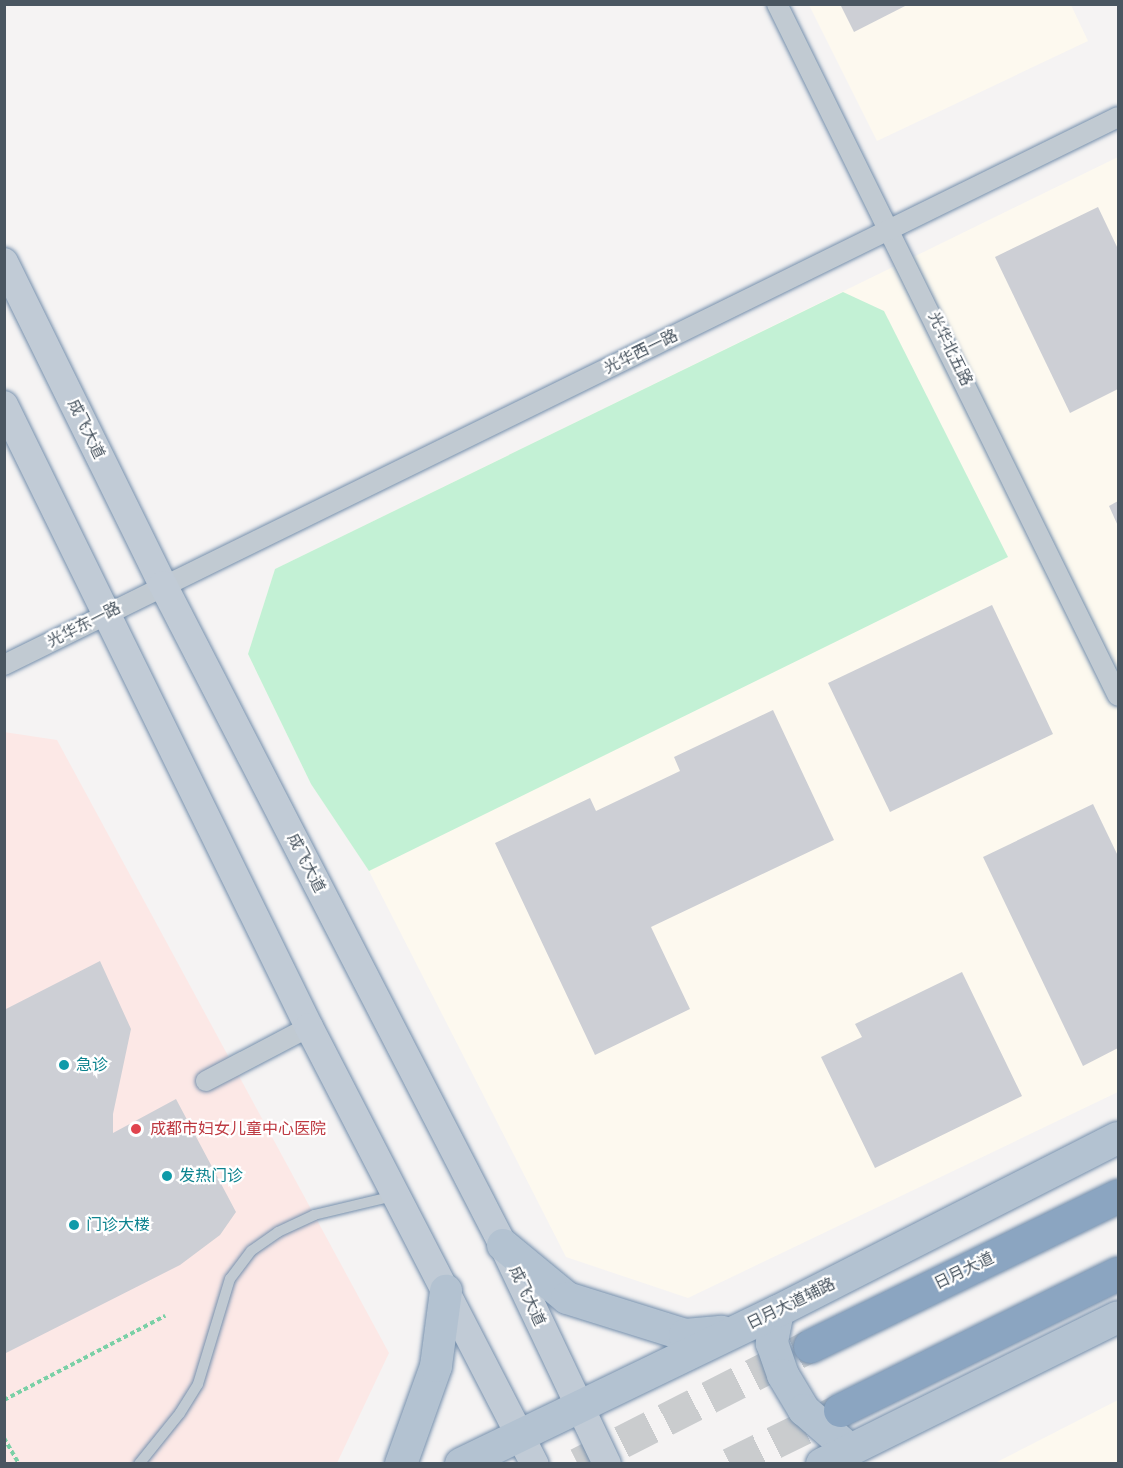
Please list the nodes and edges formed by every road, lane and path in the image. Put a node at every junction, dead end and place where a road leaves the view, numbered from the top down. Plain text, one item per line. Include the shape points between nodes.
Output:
1 (777, 4) edge
2 (1119, 117) edge
3 (891, 230) junction
4 (4, 262) edge
5 (4, 405) edge
6 (163, 585) junction
7 (106, 613) junction
8 (4, 665) edge
9 (1119, 696) edge
10 (309, 1027) junction
11 (206, 1081) dead end
12 (1119, 1138) edge
13 (396, 1196) junction
14 (1119, 1196) edge
15 (503, 1245) junction
16 (1119, 1273) edge
17 (446, 1291) junction
18 (778, 1311) junction
19 (165, 1316) dead end
20 (1119, 1317) edge
21 (738, 1330) junction
22 (810, 1346) tunnel mouth
23 (4, 1400) edge
24 (578, 1406) junction
25 (840, 1410) tunnel mouth
26 (519, 1434) junction
27 (4, 1438) edge
28 (835, 1456) edge
29 (19, 1464) edge
30 (139, 1464) edge
31 (401, 1464) edge
32 (461, 1464) edge
33 (535, 1464) edge
34 (607, 1464) edge

1 - 3 street, 光华北五路
2 - 3 street, 光华西一路
3 - 6 street, 光华西一路
3 - 9 street, 光华北五路
4 - 6 main road, 成飞大道
5 - 7 main road
6 - 7 street, 光华东一路
6 - 15 main road, 成飞大道
7 - 8 street, 光华东一路
7 - 10 main road
10 - 11 street
10 - 13 main road
12 - 18 main road, 日月大道辅路
13 - 17 main road
13 - 30 lane via 314,1215 278,1232 251,1251 230,1280 198,1384
14 - 22 highway, 日月大道
15 - 21 main road via 567,1298 686,1335
15 - 24 main road, 成飞大道
16 - 25 highway
17 - 26 main road
17 - 31 main road via 436,1366
18 - 21 main road, 日月大道辅路
18 - 28 main road via 772,1343 783,1375
19 - 23 path
20 - 28 main road
21 - 24 main road, 日月大道辅路
24 - 26 main road, 日月大道辅路
24 - 34 main road, 成飞大道
26 - 32 main road, 日月大道辅路
26 - 33 main road
27 - 29 path

